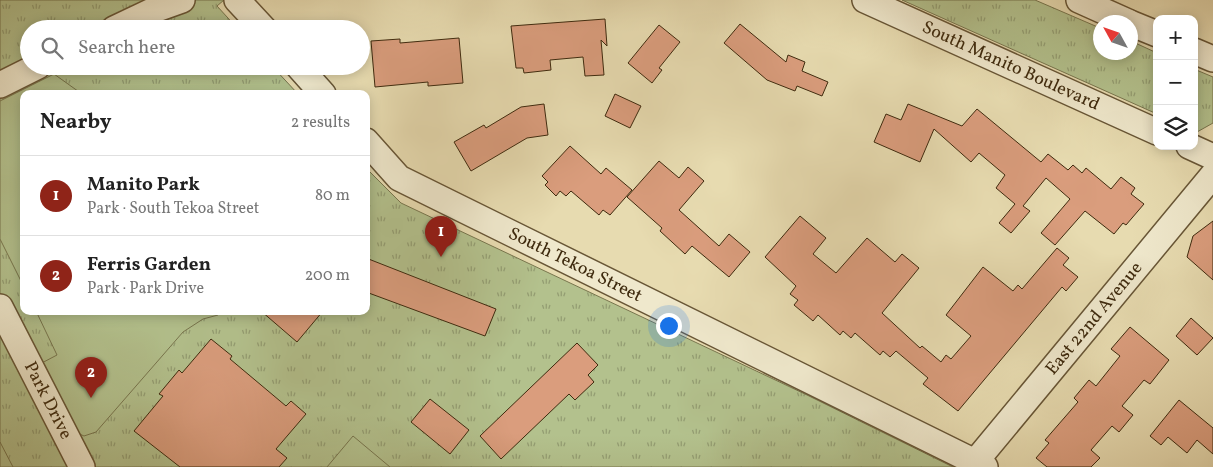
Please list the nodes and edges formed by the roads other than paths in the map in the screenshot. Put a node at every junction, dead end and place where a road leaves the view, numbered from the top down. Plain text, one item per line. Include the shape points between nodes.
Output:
1 (138, 0) edge
2 (182, 0) edge
3 (237, 0) edge
4 (865, 0) edge
5 (1079, 0) edge
6 (1125, 15) edge
7 (121, 20) edge
8 (132, 20) edge
9 (256, 20) edge
10 (1138, 22) edge
11 (1153, 32) edge
12 (1198, 52) edge
13 (1213, 59) edge
14 (20, 75) edge
15 (306, 75) edge
16 (0, 85) edge
17 (319, 90) edge
18 (1153, 130) edge
19 (370, 145) edge
20 (1198, 150) edge
21 (1213, 157) edge
22 (1213, 175) edge
23 (0, 307) edge
24 (980, 464) edge
25 (82, 467) edge

1 - 7 street
2 - 8 street
3 - 9 street
4 - 18 street, South Manito Boulevard
5 - 6 street
10 - 11 street
12 - 13 street
14 - 16 street
15 - 17 street
19 - 24 street, South Tekoa Street via 400,178
20 - 21 street
22 - 24 street, East 22nd Avenue
23 - 25 street, Park Drive

